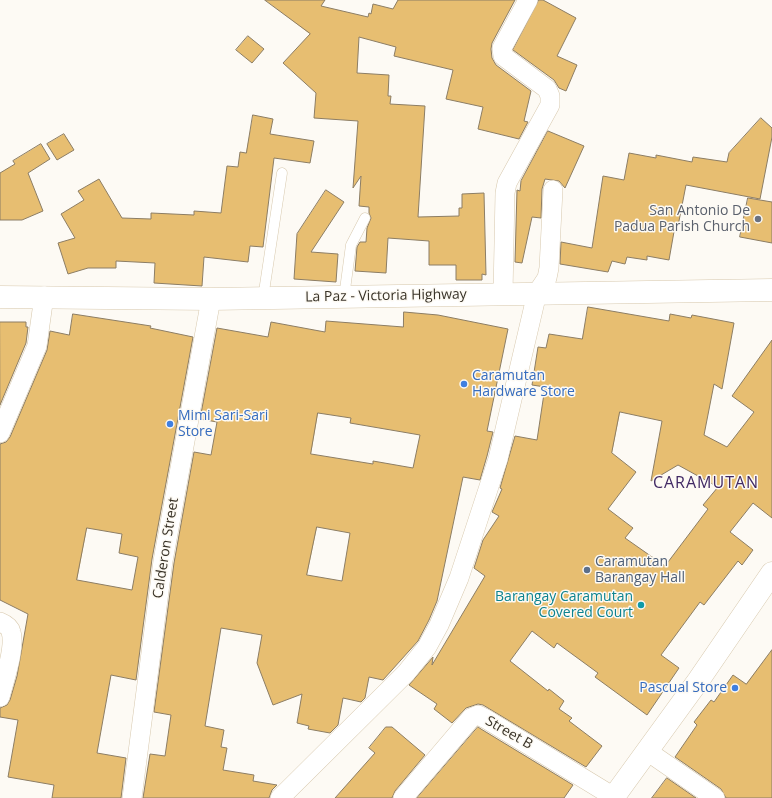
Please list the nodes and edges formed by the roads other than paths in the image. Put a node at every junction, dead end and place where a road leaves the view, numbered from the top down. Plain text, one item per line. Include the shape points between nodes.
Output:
1 (528, 0) edge
2 (282, 173) dead end
3 (553, 190) dead end
4 (365, 218) dead end
5 (772, 290) edge
6 (537, 293) junction
7 (503, 294) junction
8 (44, 296) junction
9 (344, 296) junction
10 (0, 297) edge
11 (263, 298) junction
12 (211, 299) junction
13 (0, 433) edge
14 (772, 573) edge
15 (0, 622) edge
16 (0, 697) edge
17 (647, 750) junction
18 (614, 797) edge
19 (132, 798) edge
20 (280, 798) edge
21 (403, 798) edge
22 (715, 798) edge

1 - 7 street via 502,48 503,56 547,89 550,105 507,183
2 - 11 lane
3 - 6 street via 549,268 547,278
4 - 9 lane via 351,245
5 - 6 main road, La Paz - Victoria Highway
6 - 7 main road, La Paz - Victoria Highway
6 - 20 street via 498,459 459,578 439,625 427,647 410,669
7 - 9 main road, La Paz - Victoria Highway
8 - 10 main road, La Paz - Victoria Highway
8 - 12 main road, La Paz - Victoria Highway
8 - 13 street via 37,346
9 - 11 main road, La Paz - Victoria Highway
11 - 12 main road, La Paz - Victoria Highway
12 - 19 street, Calderon Street via 163,561
14 - 17 main road
15 - 16 street via 6,624 11,631 12,643
17 - 18 main road
17 - 22 street
18 - 21 street, Street B via 478,715 471,718

